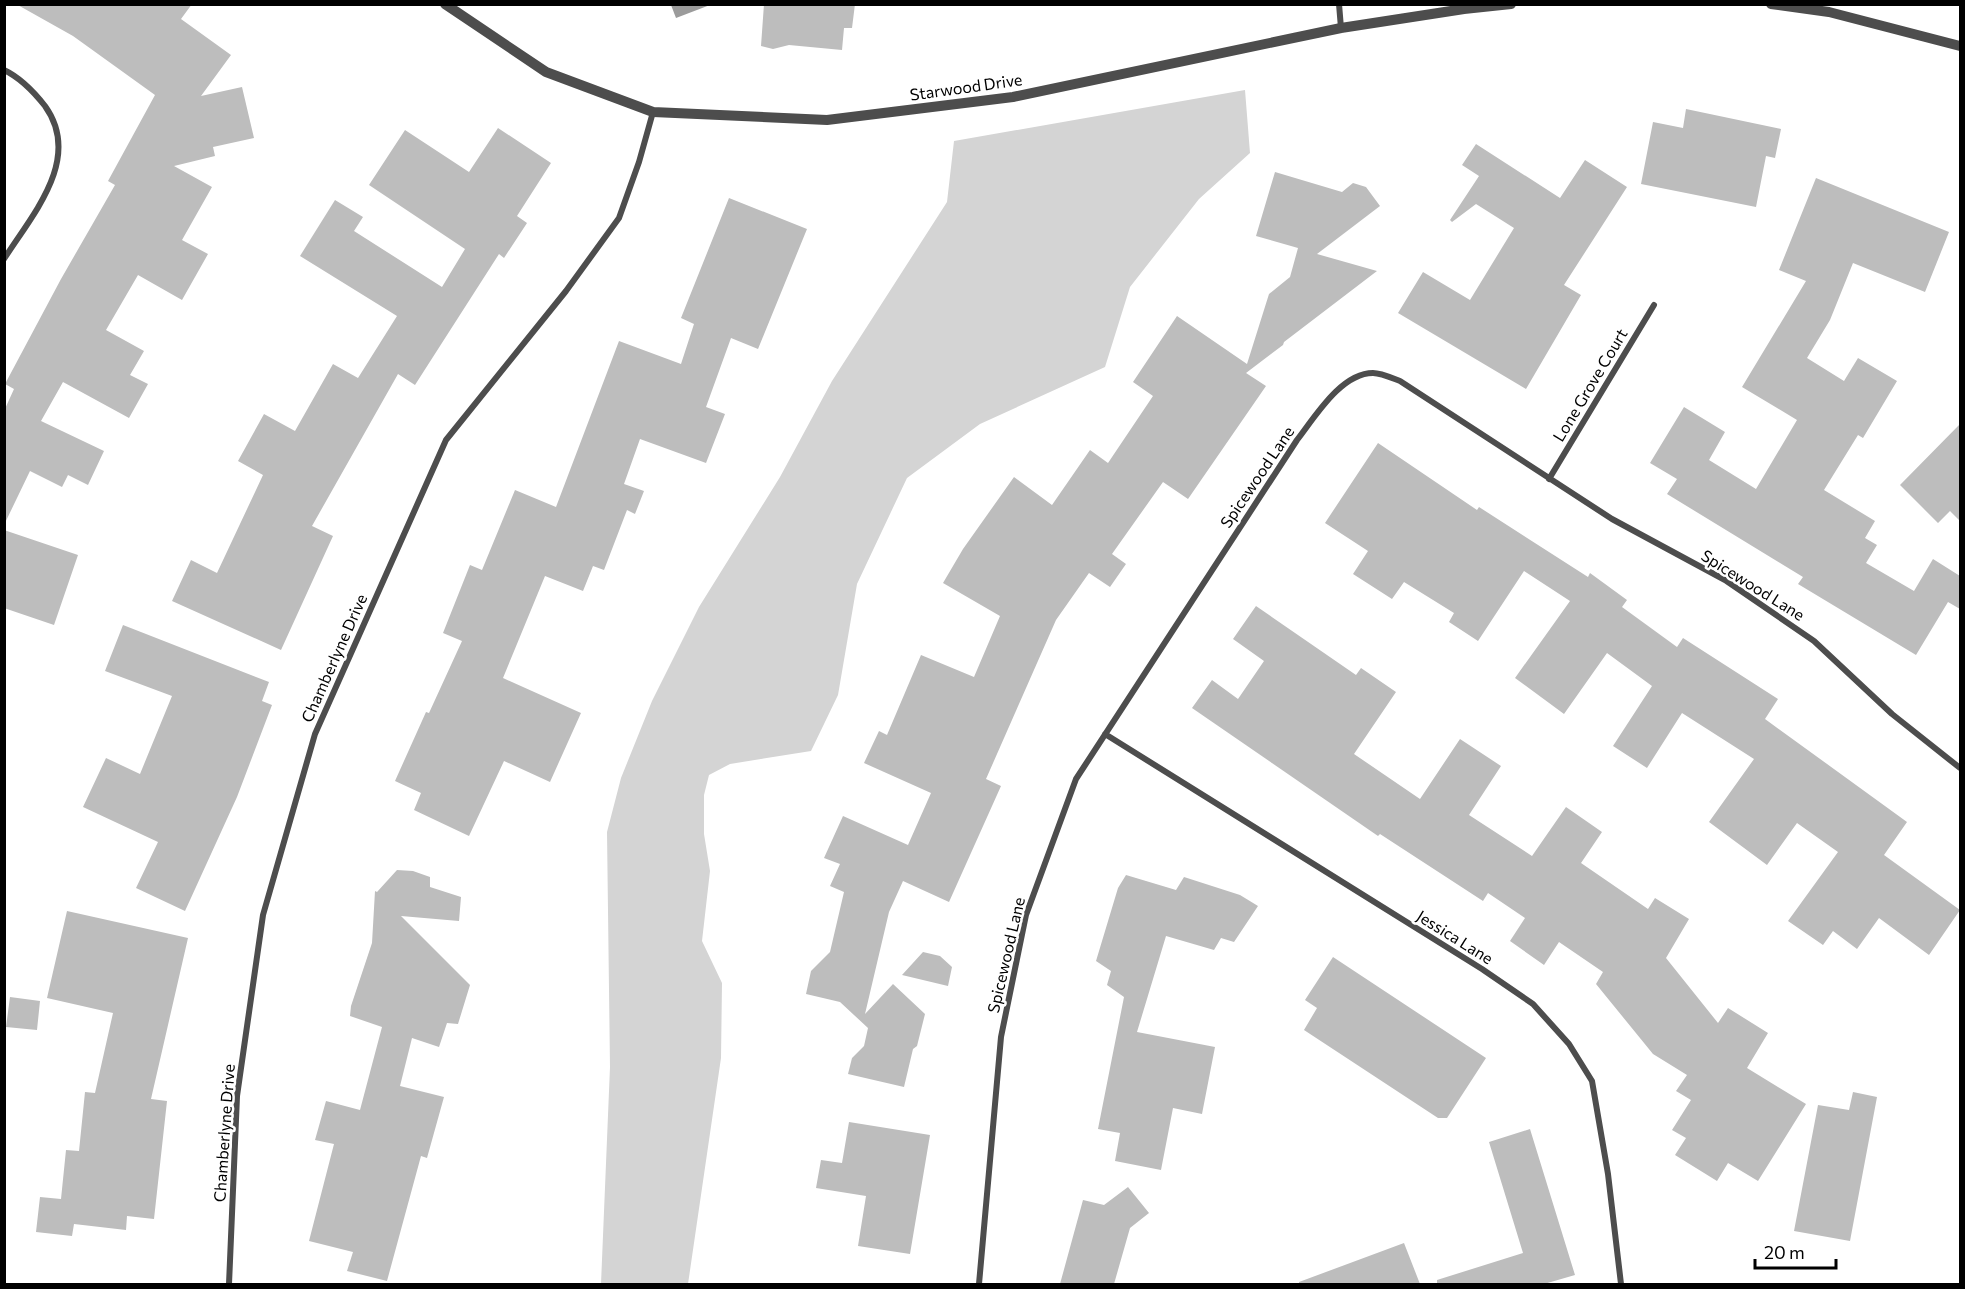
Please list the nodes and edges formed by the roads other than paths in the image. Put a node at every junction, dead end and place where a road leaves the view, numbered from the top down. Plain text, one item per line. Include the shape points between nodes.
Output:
1 (445, 4) edge
2 (1338, 4) edge
3 (1511, 4) edge
4 (1771, 4) edge
5 (1341, 28) junction
6 (1960, 46) edge
7 (4, 70) edge
8 (653, 112) junction
9 (4, 259) edge
10 (1654, 305) dead end
11 (1549, 479) junction
12 (1105, 734) junction
13 (1960, 768) edge
14 (229, 1284) edge
15 (979, 1284) edge
16 (1621, 1284) edge

1 - 8 street, Starwood Drive via 546,72
2 - 5 street
3 - 5 street, Starwood Drive
4 - 6 street via 1830,12
5 - 8 street, Starwood Drive via 1013,97 827,120
7 - 9 street via 34,92 54,119 60,153 51,185
8 - 14 street, Chamberlyne Drive via 619,218 566,291 446,440 315,735 263,915 237,1096
10 - 11 street, Lone Grove Court
11 - 12 street, Spicewood Lane via 1400,381 1374,373 1353,377 1297,440
11 - 13 street, Spicewood Lane via 1612,519 1725,580 1815,641 1892,714
12 - 15 street, Spicewood Lane via 1076,779 1026,915 1001,1037
12 - 16 street, Jessica Lane via 1533,1004 1569,1044 1592,1081

